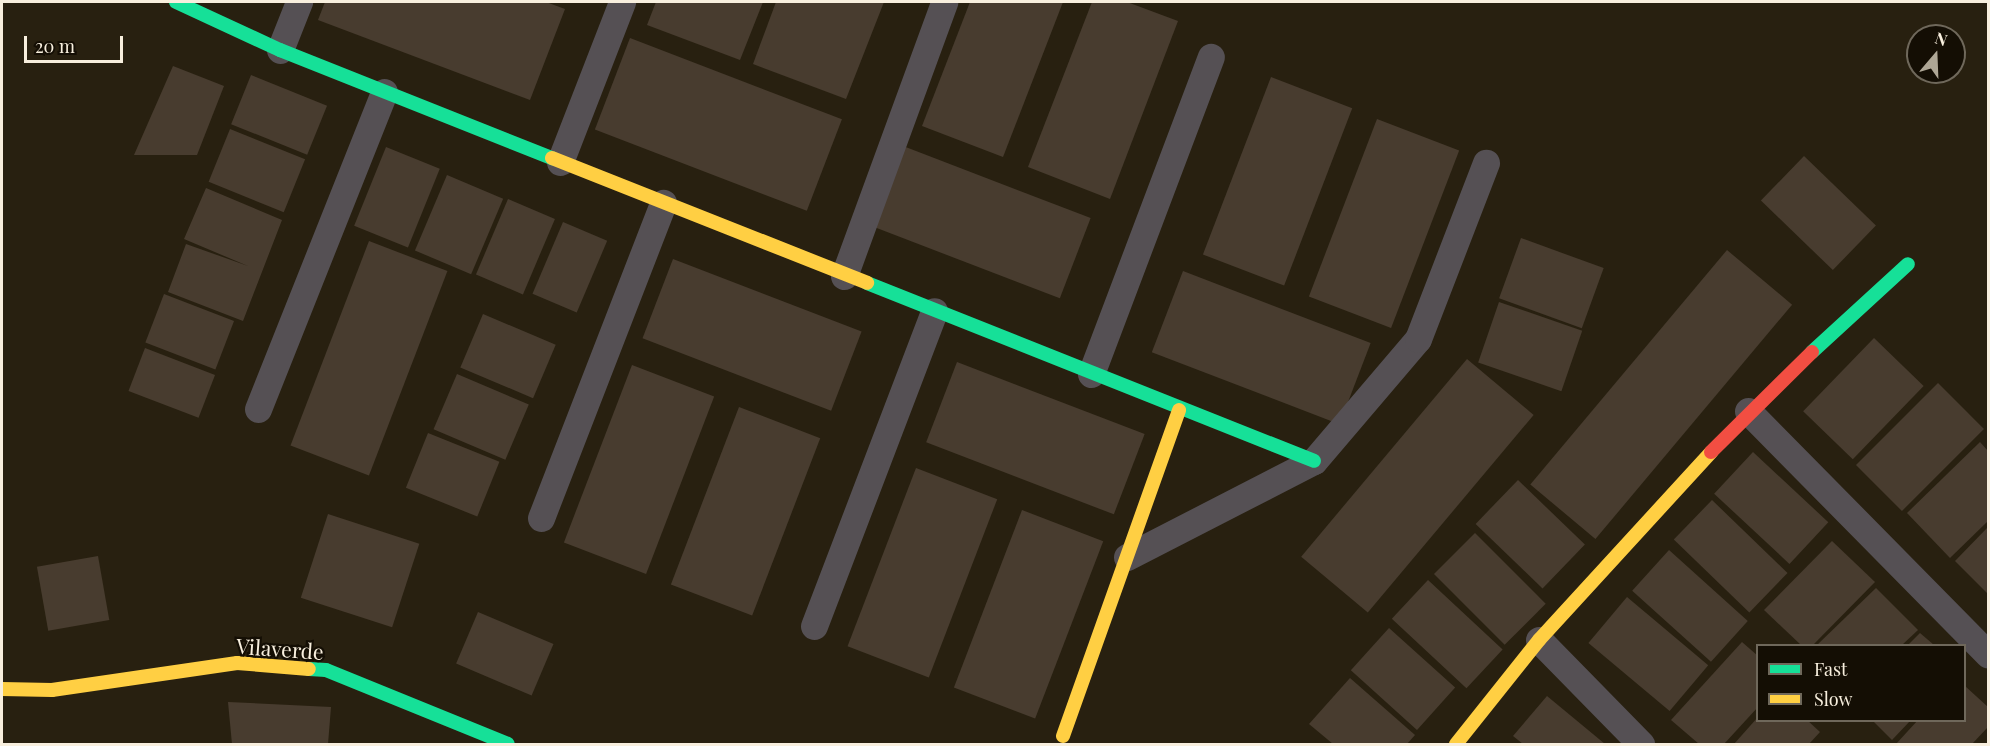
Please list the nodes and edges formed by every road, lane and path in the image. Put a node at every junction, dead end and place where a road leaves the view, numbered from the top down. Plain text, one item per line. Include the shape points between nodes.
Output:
1 (176, 2) edge
2 (299, 2) edge
3 (622, 2) edge
4 (944, 2) edge
5 (280, 50) junction
6 (1211, 57) dead end
7 (384, 92) junction
8 (560, 162) junction
9 (1486, 163) dead end
10 (663, 203) junction
11 (1908, 264) dead end
12 (844, 276) junction
13 (934, 311) junction
14 (1091, 374) junction
15 (258, 409) dead end
16 (1179, 410) junction
17 (1748, 411) junction
18 (1314, 461) junction
19 (541, 518) dead end
20 (1127, 557) junction
21 (814, 626) dead end
22 (1539, 640) junction
23 (1989, 654) edge
24 (2, 689) edge
25 (1063, 736) dead end
26 (508, 744) edge
27 (1456, 744) edge
28 (1641, 744) edge

1 - 5 street
2 - 5 street
3 - 8 street
4 - 12 street
5 - 7 street
6 - 14 street
7 - 8 street
7 - 15 street
8 - 10 street
9 - 18 street via 1419,339
10 - 12 street
10 - 19 street
11 - 17 street
12 - 13 street
13 - 14 street
13 - 21 street
14 - 16 street
16 - 18 street
16 - 20 street
17 - 22 street
17 - 23 street
18 - 20 street
20 - 25 street
22 - 27 street
22 - 28 street
24 - 26 street, Vilaverde via 52,690 237,663 326,670

